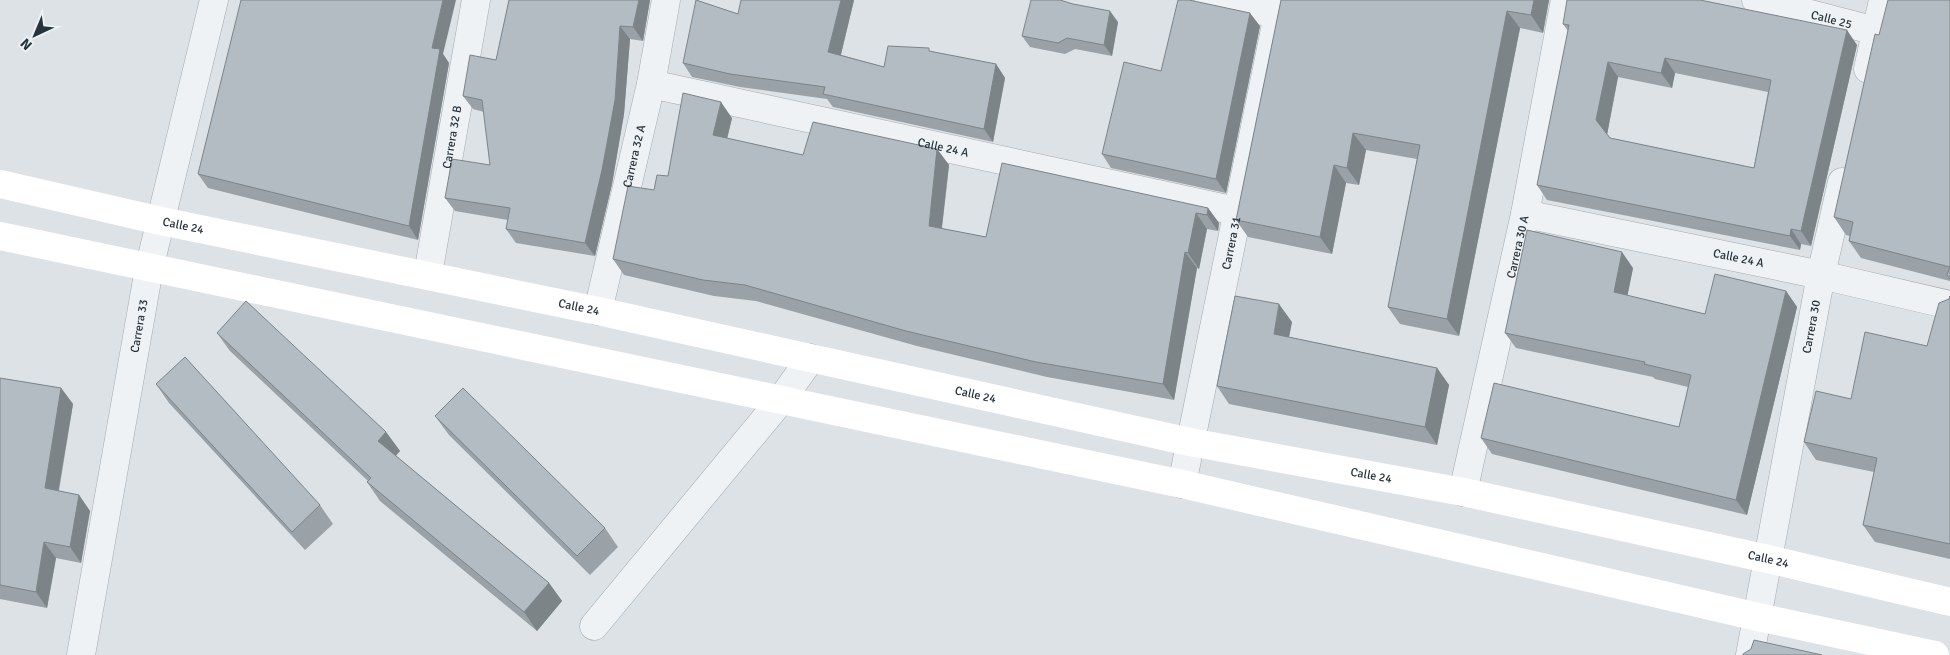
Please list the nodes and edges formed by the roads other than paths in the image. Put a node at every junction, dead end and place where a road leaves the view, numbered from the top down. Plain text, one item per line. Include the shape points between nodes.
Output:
1 (214, 0) edge
2 (476, 0) edge
3 (666, 0) edge
4 (1209, 0) edge
5 (1566, 0) edge
6 (1756, 0) edge
7 (1883, 0) edge
8 (1279, 7) edge
9 (1876, 31) junction
10 (651, 84) junction
11 (1861, 96) edge
12 (1846, 162) edge
13 (0, 184) edge
14 (1236, 211) junction
15 (1524, 214) junction
16 (161, 221) junction
17 (0, 236) edge
18 (149, 269) junction
19 (428, 274) junction
20 (1821, 275) junction
21 (1950, 305) edge
22 (598, 311) junction
23 (811, 358) junction
24 (781, 400) junction
25 (1190, 442) junction
26 (1182, 484) junction
27 (1463, 492) junction
28 (1768, 558) junction
29 (1950, 602) edge
30 (1758, 617) junction
31 (594, 626) dead end
32 (82, 655) edge
33 (1750, 655) edge
34 (1935, 655) edge

1 - 16 street, Carrera 33
2 - 19 street, Carrera 32 B
3 - 10 street, Carrera 32 A
4 - 8 street
5 - 15 street, Carrera 30 A
6 - 9 street, Calle 25
7 - 9 street
8 - 14 street, Carrera 31
9 - 11 street
10 - 14 street, Calle 24 A
10 - 22 street, Carrera 32 A
12 - 20 street, Carrera 30
13 - 16 street, Calle 24
14 - 25 street, Carrera 31
15 - 20 street, Calle 24 A
15 - 27 street, Carrera 30 A
16 - 18 street, Carrera 33
16 - 19 street, Calle 24
17 - 18 street
18 - 24 street
18 - 32 street, Carrera 33
19 - 22 street, Calle 24
20 - 21 street, Calle 24 A
20 - 28 street, Carrera 30
22 - 23 street, Calle 24
23 - 24 street
23 - 25 street, Calle 24
24 - 26 street
24 - 31 street
25 - 26 street, Carrera 31
25 - 27 street, Calle 24
26 - 30 street
27 - 28 street, Calle 24
28 - 29 street, Calle 24
28 - 30 street, Carrera 30
30 - 33 street, Carrera 30
30 - 34 street

